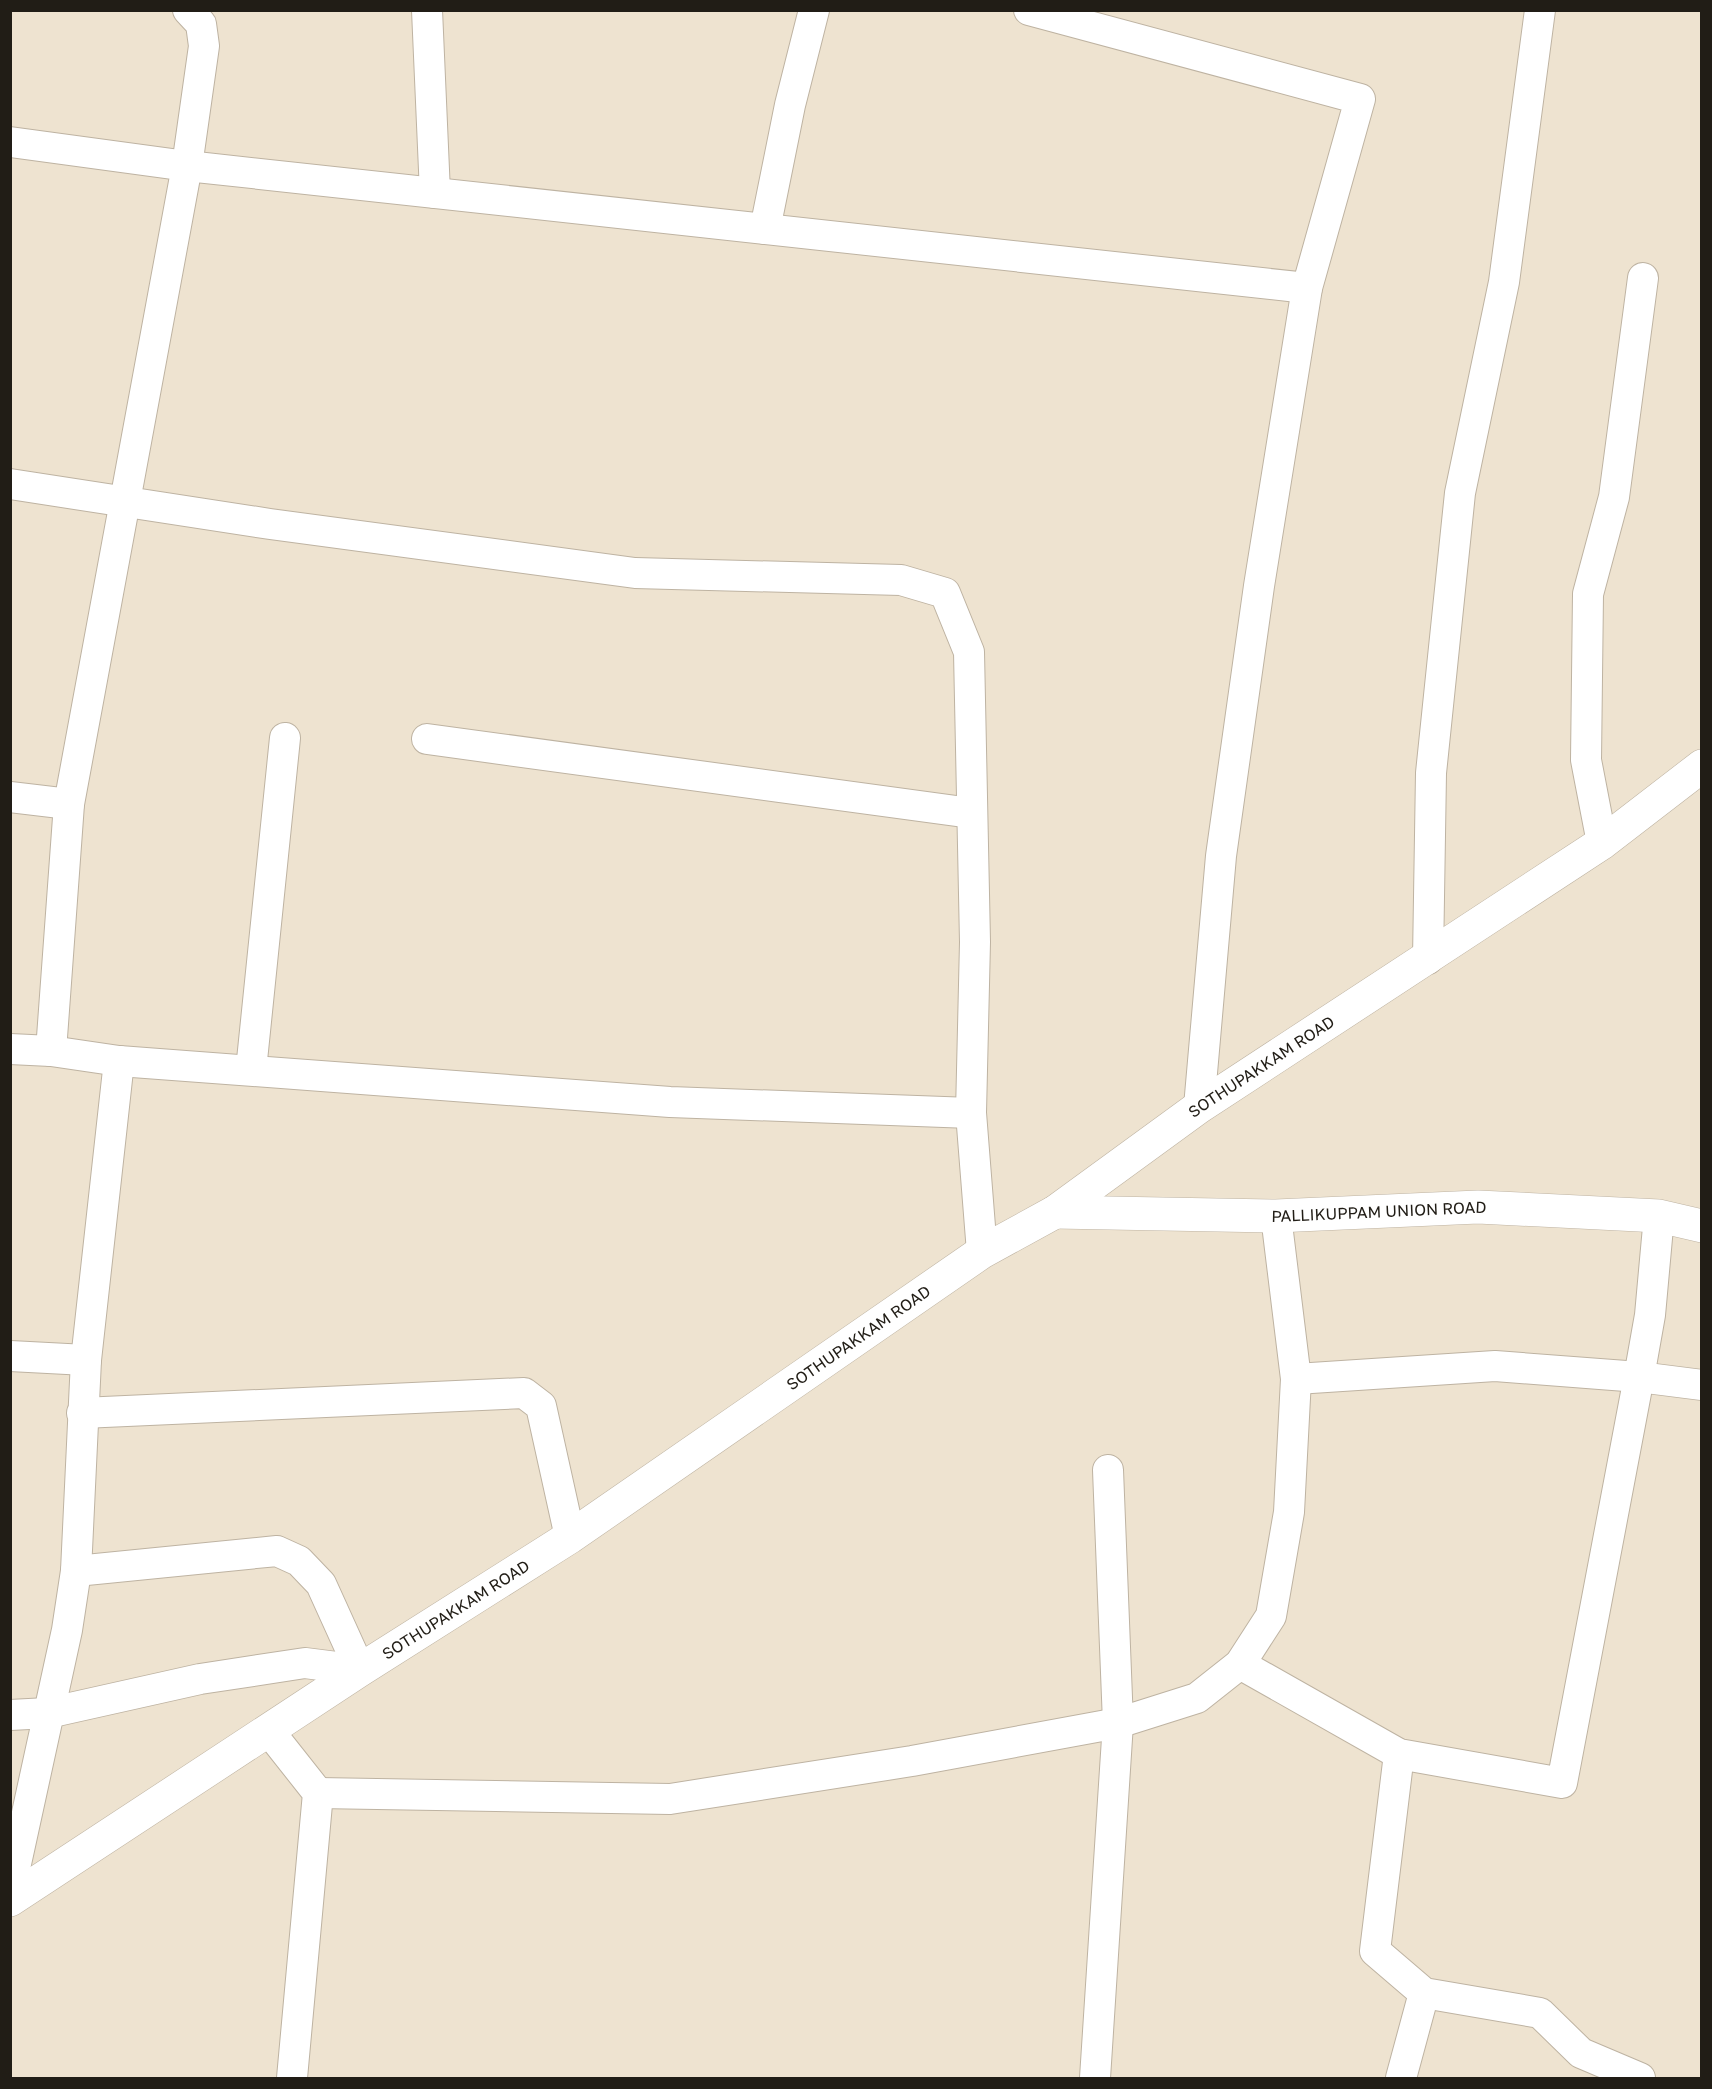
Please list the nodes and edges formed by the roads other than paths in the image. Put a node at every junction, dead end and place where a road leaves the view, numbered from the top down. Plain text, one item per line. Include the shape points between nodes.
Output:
1 (188, 10) edge
2 (427, 10) edge
3 (814, 10) edge
4 (1029, 10) edge
5 (1540, 10) edge
6 (10, 142) edge
7 (188, 166) junction
8 (435, 193) junction
9 (765, 229) junction
10 (1643, 278) dead end
11 (1307, 288) junction
12 (10, 484) edge
13 (126, 500) junction
14 (285, 738) dead end
15 (427, 739) dead end
16 (1701, 766) edge
17 (10, 797) edge
18 (69, 804) junction
19 (971, 813) junction
20 (1602, 843) junction
21 (1428, 959) junction
22 (10, 1049) edge
23 (51, 1051) junction
24 (119, 1061) junction
25 (251, 1070) junction
26 (1199, 1107) junction
27 (971, 1113) junction
28 (1055, 1212) junction
29 (1275, 1216) junction
30 (1659, 1216) junction
31 (1701, 1226) edge
32 (982, 1252) junction
33 (10, 1356) edge
34 (86, 1360) junction
35 (1639, 1377) junction
36 (1296, 1379) junction
37 (1701, 1386) edge
38 (82, 1413) junction
39 (1108, 1470) dead end
40 (570, 1537) junction
41 (76, 1571) junction
42 (1240, 1664) junction
43 (360, 1670) junction
44 (48, 1713) junction
45 (10, 1715) edge
46 (1118, 1723) junction
47 (269, 1731) junction
48 (1399, 1754) junction
49 (318, 1793) junction
50 (10, 1891) edge
51 (10, 1900) edge
52 (1424, 1993) junction
53 (292, 2079) edge
54 (1095, 2079) edge
55 (1401, 2079) edge
56 (1640, 2079) edge

1 - 7 street via 201,24 204,46
2 - 8 street
3 - 9 street
4 - 11 street via 1360,99
5 - 21 street via 1504,282 1460,493 1431,773
6 - 7 street
7 - 8 street
7 - 13 street
8 - 9 street
9 - 11 street
10 - 20 street via 1614,497 1588,594 1586,760
11 - 26 street via 1221,856
12 - 13 street
13 - 18 street
13 - 19 street via 270,524 635,573 901,580 945,593 969,652
14 - 25 street
15 - 19 street
16 - 20 street, SOTHUPAKKAM ROAD
17 - 18 street
18 - 23 street
19 - 27 street via 975,942
20 - 21 street, SOTHUPAKKAM ROAD
21 - 26 street, SOTHUPAKKAM ROAD
22 - 23 street
23 - 24 street
24 - 25 street
24 - 34 street
25 - 27 street via 670,1102
26 - 28 street, SOTHUPAKKAM ROAD
27 - 32 street
28 - 29 street, PALLIKUPPAM UNION ROAD
28 - 32 street, SOTHUPAKKAM ROAD
29 - 30 street, PALLIKUPPAM UNION ROAD via 1478,1207
29 - 36 street
30 - 31 street, PALLIKUPPAM UNION ROAD
30 - 35 street via 1650,1315
32 - 40 street, SOTHUPAKKAM ROAD
33 - 34 street
34 - 38 street
35 - 36 street via 1495,1366
35 - 37 street
35 - 48 street via 1562,1783
36 - 42 street via 1289,1512 1271,1616
38 - 40 street via 524,1393 541,1406
38 - 41 street
39 - 46 street
40 - 43 street, SOTHUPAKKAM ROAD
41 - 43 street via 277,1551 299,1561 321,1584
41 - 44 street
42 - 46 street via 1197,1698
42 - 48 street
43 - 44 street via 305,1663 200,1679
43 - 47 street, SOTHUPAKKAM ROAD
44 - 45 street
44 - 50 street
46 - 49 street via 912,1761 670,1799
46 - 54 street
47 - 49 street
47 - 51 street, SOTHUPAKKAM ROAD
48 - 52 street via 1375,1951
49 - 53 street
52 - 55 street
52 - 56 street via 1540,2013 1581,2053

